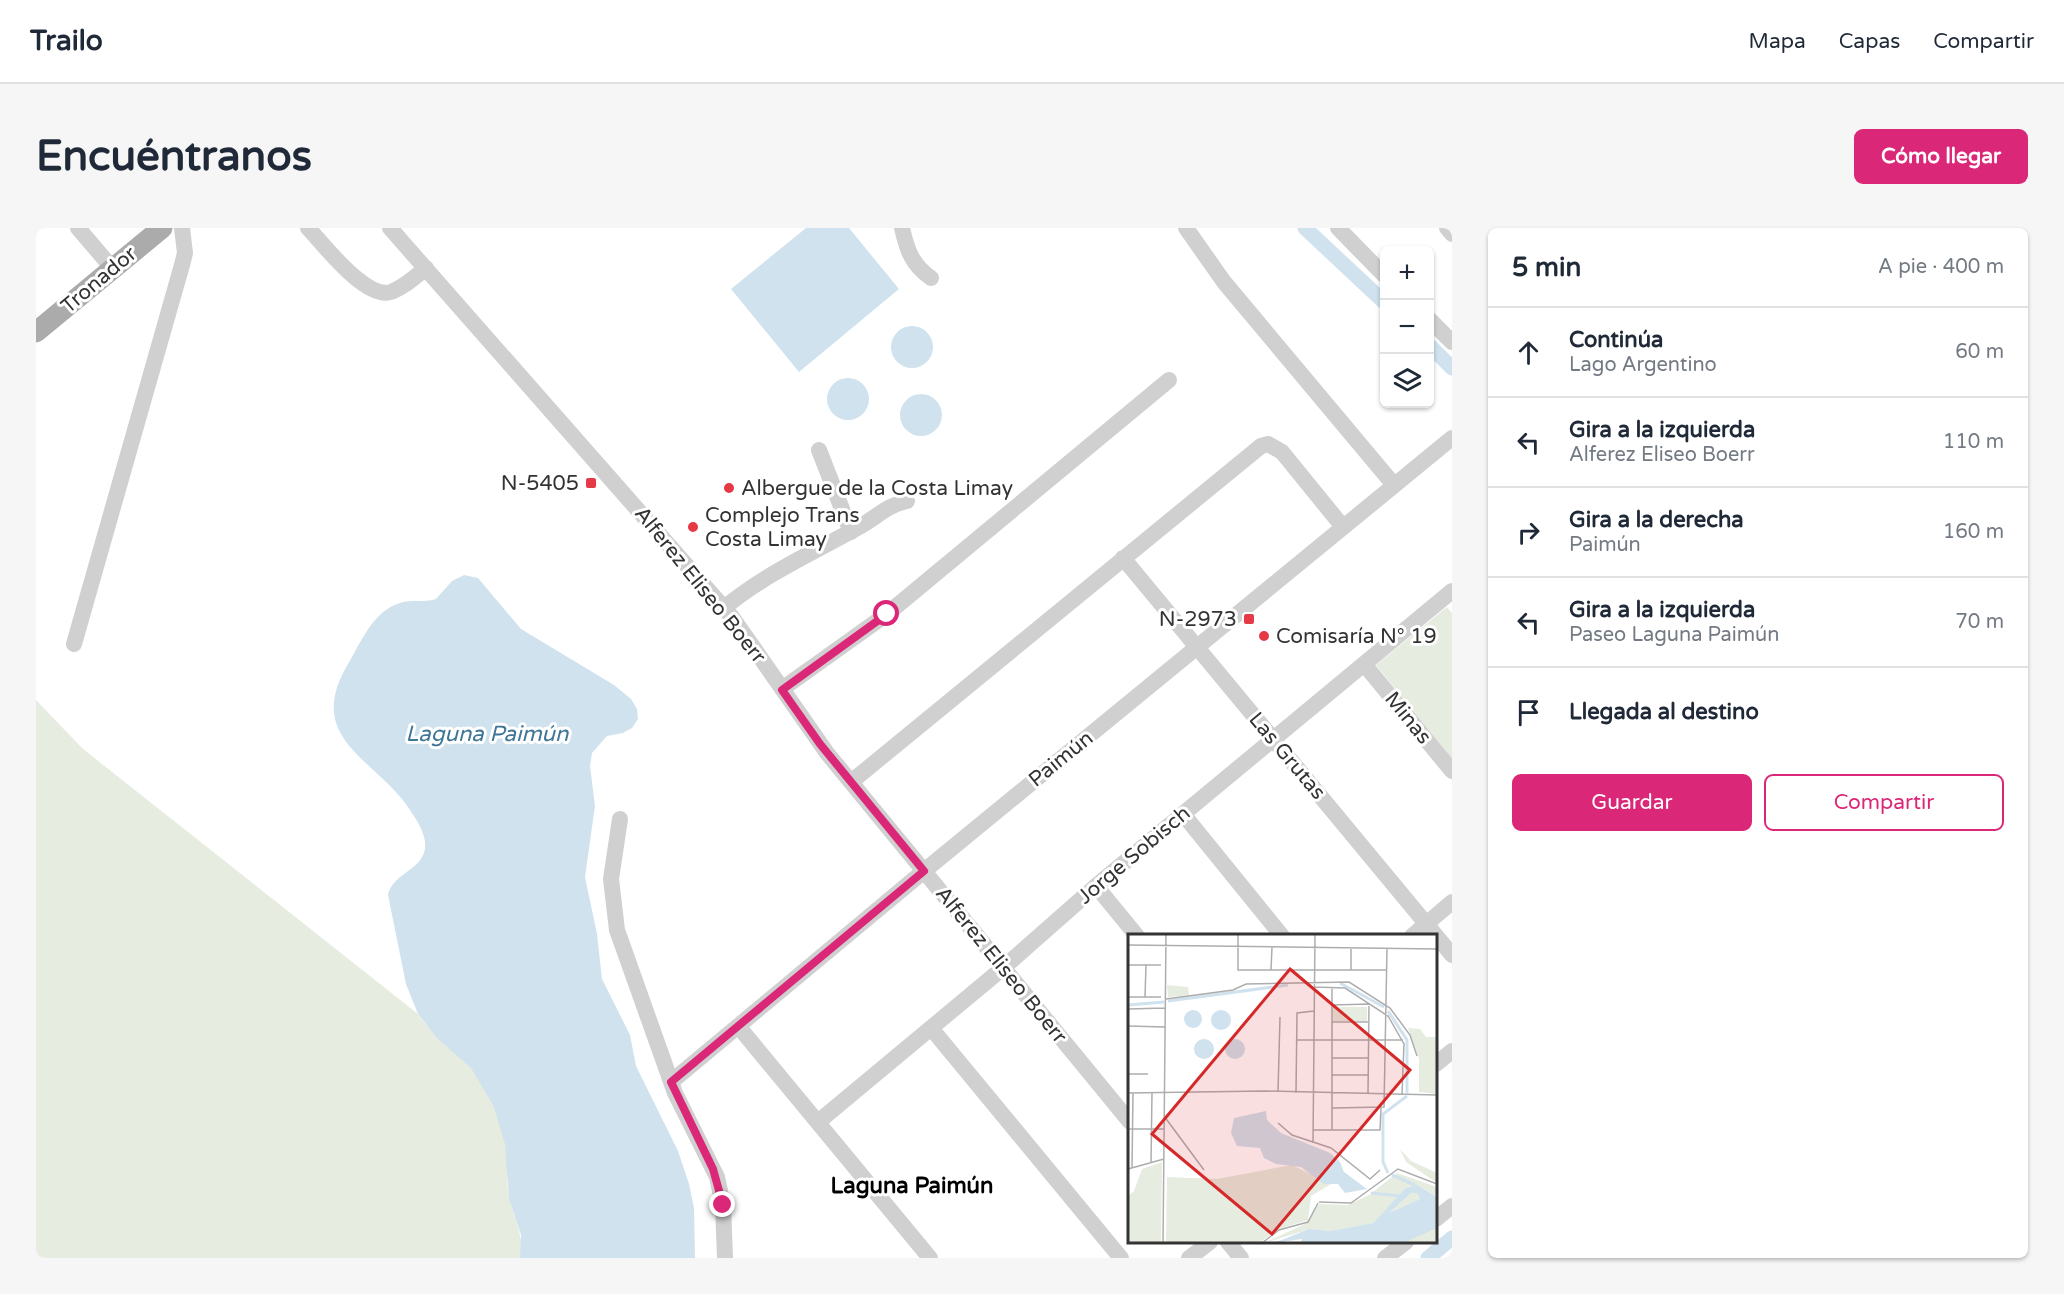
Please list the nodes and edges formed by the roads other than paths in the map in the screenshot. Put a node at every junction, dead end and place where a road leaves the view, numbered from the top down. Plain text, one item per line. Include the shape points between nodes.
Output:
1 (78, 228) edge
2 (162, 228) edge
3 (182, 228) edge
4 (308, 228) edge
5 (390, 228) edge
6 (902, 228) edge
7 (1186, 228) edge
8 (1338, 228) edge
9 (1447, 228) edge
10 (1452, 234) edge
11 (426, 268) junction
12 (112, 269) junction
13 (1380, 271) edge
14 (931, 278) dead end
15 (1434, 324) edge
16 (36, 332) edge
17 (1452, 342) edge
18 (1169, 380) dead end
19 (1452, 438) edge
20 (819, 450) dead end
21 (1394, 485) junction
22 (907, 501) dead end
23 (1343, 527) junction
24 (851, 532) junction
25 (1123, 558) junction
26 (1451, 594) edge
27 (724, 608) junction
28 (74, 644) dead end
29 (1197, 647) junction
30 (1364, 664) junction
31 (782, 690) junction
32 (1273, 739) junction
33 (1452, 771) edge
34 (850, 782) junction
35 (1183, 814) junction
36 (620, 819) dead end
37 (924, 871) junction
38 (1096, 886) junction
39 (1452, 902) edge
40 (1426, 924) junction
41 (1135, 934) edge
42 (1280, 934) edge
43 (1414, 934) edge
44 (1434, 934) edge
45 (1437, 937) edge
46 (1452, 955) edge
47 (1003, 968) junction
48 (738, 1026) junction
49 (931, 1028) junction
50 (1452, 1051) edge
51 (1437, 1063) edge
52 (671, 1082) junction
53 (1128, 1120) edge
54 (818, 1122) junction
55 (1452, 1206) edge
56 (1437, 1218) edge
57 (1209, 1243) edge
58 (1229, 1243) edge
59 (1406, 1243) edge
60 (725, 1258) edge
61 (930, 1258) edge
62 (1121, 1258) edge
63 (1189, 1258) edge
64 (1241, 1258) edge
65 (1385, 1258) edge

1 - 12 street
2 - 12 main road, Tronador
3 - 28 street via 182,265
4 - 11 street via 362,283 380,293 390,292
5 - 11 street, Alferez Eliseo Boerr
6 - 14 street via 910,256 920,271
7 - 21 street via 1224,282
8 - 13 street
9 - 10 street
11 - 27 street, Alferez Eliseo Boerr
12 - 16 main road, Tronador
15 - 17 street
18 - 31 street via 895,607
19 - 21 street, Paimún
20 - 24 street
21 - 23 street, Paimún
22 - 24 street via 887,507
23 - 25 street via 1282,452 1268,444 1254,451
23 - 29 street, Paimún
24 - 27 street via 761,579
25 - 29 street, Las Grutas
25 - 34 street
26 - 30 street, Jorge Sobisch
27 - 31 street, Alferez Eliseo Boerr
29 - 32 street, Las Grutas
29 - 37 street, Paimún
30 - 32 street, Jorge Sobisch
30 - 33 street, Minas
31 - 34 street, Alferez Eliseo Boerr
32 - 35 street, Jorge Sobisch
32 - 40 street, Las Grutas
34 - 37 street, Alferez Eliseo Boerr
35 - 38 street, Jorge Sobisch
35 - 42 street
36 - 52 street via 612,867 614,916
37 - 47 street, Alferez Eliseo Boerr
37 - 48 street, Paimún
38 - 41 street
38 - 47 street, Jorge Sobisch
39 - 40 street
40 - 43 street
40 - 44 street, Las Grutas
45 - 46 street, Las Grutas
47 - 49 street, Jorge Sobisch
47 - 53 street, Alferez Eliseo Boerr
48 - 52 street, Paimún
48 - 54 street
49 - 54 street, Jorge Sobisch
49 - 62 street
50 - 51 street
52 - 60 street via 717,1178 723,1205
54 - 61 street
55 - 56 street
57 - 63 street
58 - 64 street
59 - 65 street

